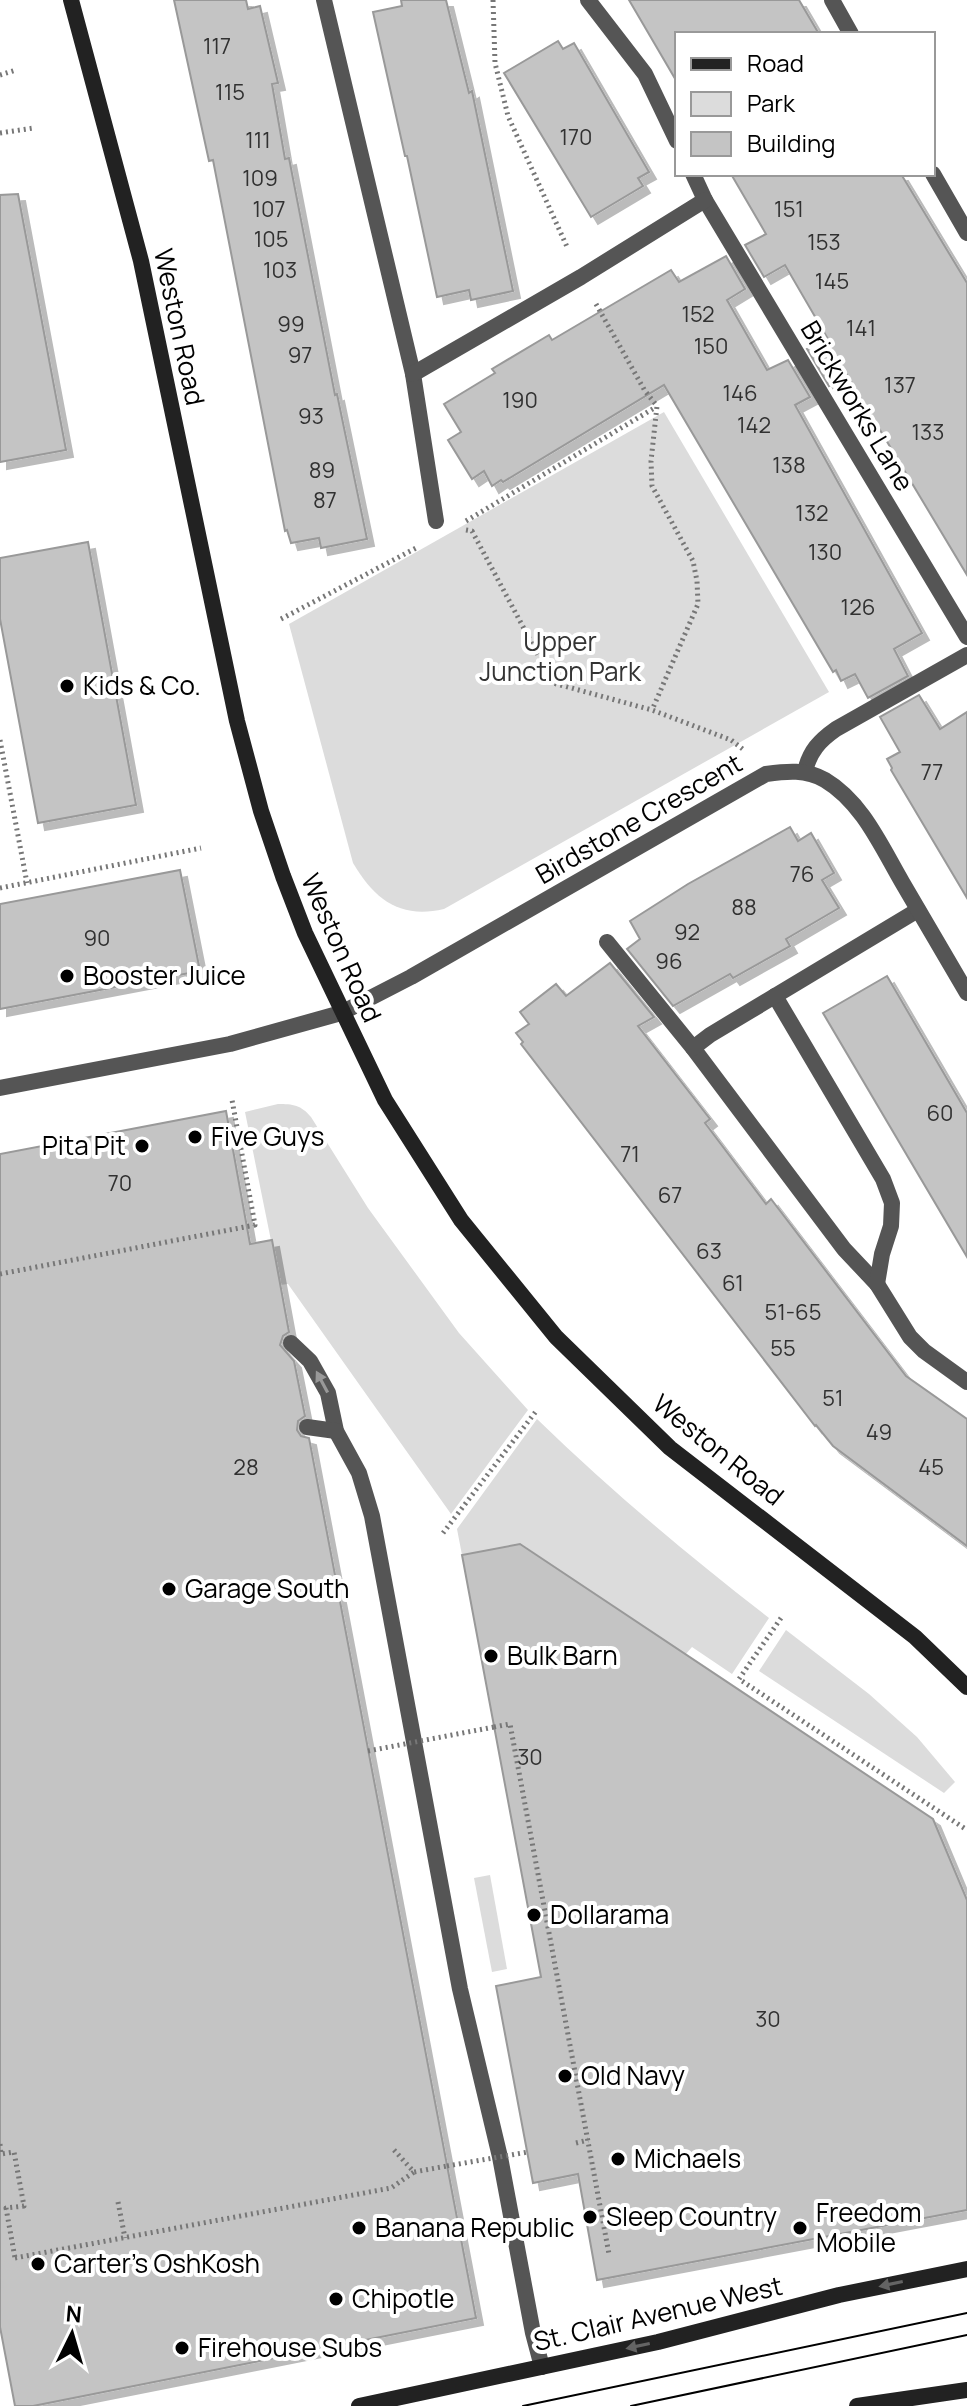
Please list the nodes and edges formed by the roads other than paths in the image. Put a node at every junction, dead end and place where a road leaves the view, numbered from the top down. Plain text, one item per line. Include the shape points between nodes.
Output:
1 (71, 0) edge
2 (324, 0) edge
3 (588, 0) edge
4 (832, 0) edge
5 (850, 32) edge
6 (675, 137) edge
7 (694, 176) edge
8 (934, 176) edge
9 (705, 200) junction
10 (967, 233) edge
11 (413, 374) junction
12 (436, 521) road end
13 (967, 637) edge
14 (967, 655) edge
15 (805, 771) junction
16 (918, 910) junction
17 (607, 942) dead end
18 (967, 993) edge
19 (775, 996) junction
20 (341, 1013) junction
21 (693, 1048) junction
22 (0, 1088) edge
23 (877, 1284) junction
24 (291, 1343) dead end
25 (967, 1382) edge
26 (307, 1427) dead end
27 (336, 1431) junction
28 (967, 1687) edge
29 (967, 2269) edge
30 (542, 2367) junction
31 (967, 2390) edge
32 (359, 2406) edge
33 (857, 2406) edge

1 - 20 main road, Weston Road via 141,261 241,736 283,876
2 - 11 street
3 - 6 street via 645,74
4 - 5 street
7 - 9 street, Brickworks Lane
8 - 10 street
9 - 11 street
9 - 13 street, Brickworks Lane
11 - 12 street
14 - 15 street via 820,740
15 - 16 street via 845,795
15 - 20 street, Birdstone Crescent via 766,774
16 - 18 street
16 - 19 street
17 - 21 street
19 - 21 street
19 - 23 street via 892,1203
20 - 22 street, Birdstone Crescent via 230,1044
20 - 28 main road, Weston Road via 385,1100 461,1220 556,1337 670,1448 915,1637
21 - 23 street via 844,1249
23 - 25 street via 910,1337
27 -> 24 street via 328,1393 310,1361
26 - 27 street
27 - 30 street via 359,1473 372,1516 460,1989
29 -> 30 main road, St. Clair Avenue West
30 - 32 main road, St. Clair Avenue West
31 - 33 main road

